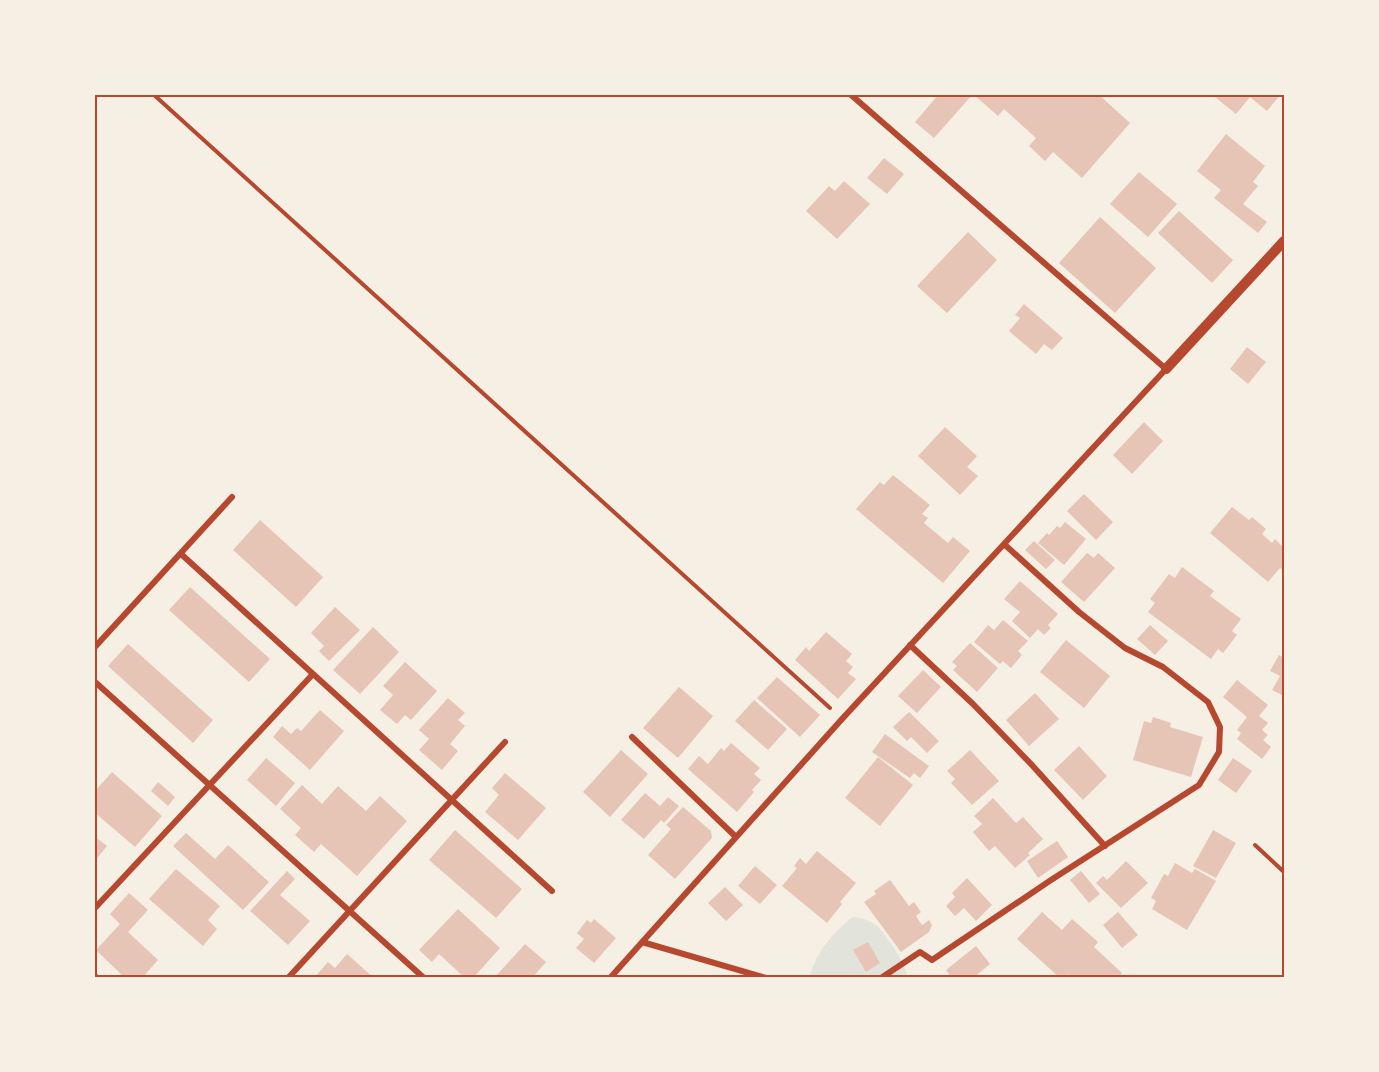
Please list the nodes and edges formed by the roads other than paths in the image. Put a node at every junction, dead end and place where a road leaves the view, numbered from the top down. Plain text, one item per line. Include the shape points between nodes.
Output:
1 (850, 94) edge
2 (1284, 241) edge
3 (1166, 369) junction
4 (232, 497) dead end
5 (1004, 544) junction
6 (180, 554) junction
7 (910, 645) junction
8 (94, 648) edge
9 (313, 674) junction
10 (94, 681) edge
11 (632, 737) dead end
12 (505, 742) dead end
13 (210, 785) junction
14 (451, 800) junction
15 (736, 837) junction
16 (1105, 846) junction
17 (552, 891) dead end
18 (94, 909) edge
19 (350, 911) junction
20 (642, 942) junction
21 (288, 978) edge
22 (424, 978) edge
23 (610, 978) edge
24 (766, 978) edge
25 (881, 978) edge

1 - 3 street
2 - 3 street
3 - 5 street
4 - 6 street
5 - 7 street
5 - 16 street via 1125,648 1163,666 1208,702 1220,728 1219,753 1199,785
6 - 8 street
6 - 9 street
7 - 15 street
7 - 16 street via 1014,747
9 - 13 street
9 - 14 street
10 - 13 street
11 - 15 street
12 - 14 street
13 - 18 street
13 - 19 street
14 - 17 street
14 - 19 street
15 - 20 street
16 - 25 street via 932,960 920,952
19 - 21 street
19 - 22 street
20 - 23 street
20 - 24 street

